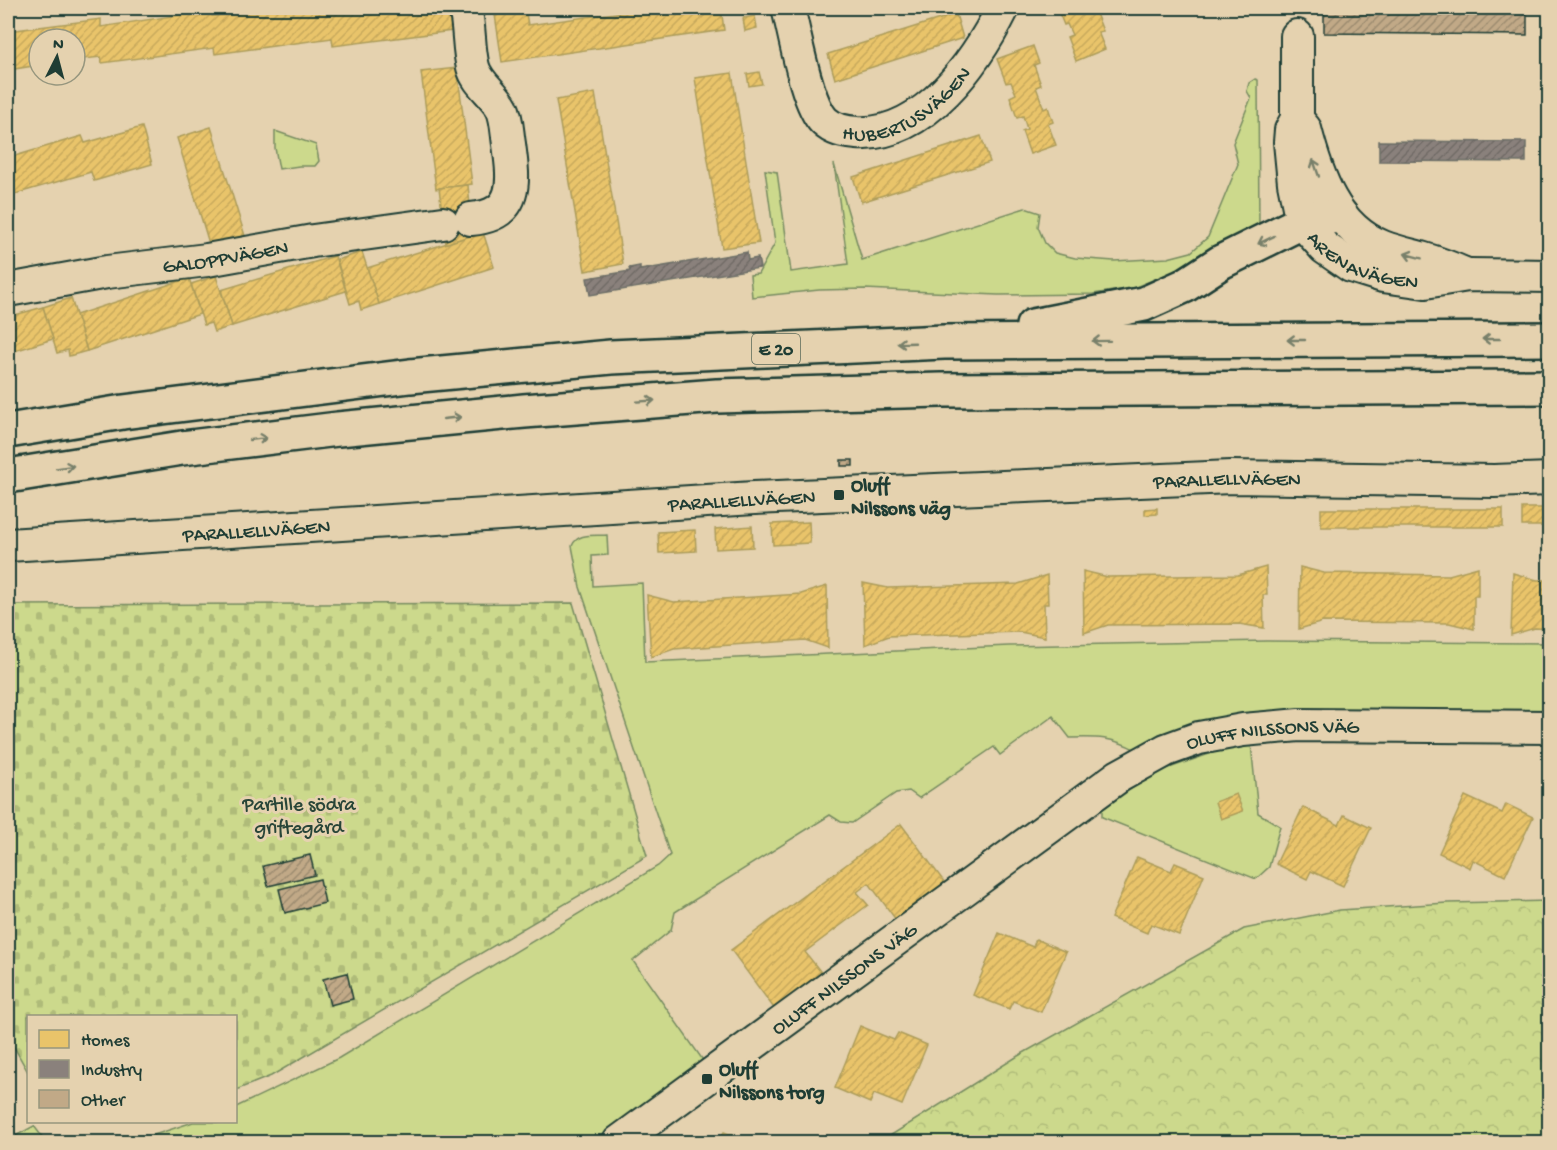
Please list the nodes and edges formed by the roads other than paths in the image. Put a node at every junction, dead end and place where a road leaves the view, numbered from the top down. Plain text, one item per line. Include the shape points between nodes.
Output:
1 (465, 8) edge
2 (788, 8) edge
3 (1003, 8) edge
4 (1297, 36) dead end
5 (1297, 119) junction
6 (1341, 216) junction
7 (1302, 222) junction
8 (1468, 275) junction
9 (1550, 276) edge
10 (8, 290) edge
11 (1550, 339) edge
12 (944, 342) junction
13 (1550, 387) edge
14 (8, 431) edge
15 (8, 476) edge
16 (1550, 479) edge
17 (8, 545) edge
18 (1550, 727) edge
19 (619, 1143) edge

1 - 10 street, GALOPPVÄGEN via 473,67 503,110 512,192 499,211 485,218 107,272
2 - 3 street, HUBERTUSVÄGEN via 811,100 823,120 834,129 864,133 899,124 926,110 960,78
4 - 5 street, ARENAVÄGEN
6 -> 5 street, ARENAVÄGEN via 1319,177 1305,129
5 - 7 street, ARENAVÄGEN via 1290,142
6 - 7 highway
8 -> 6 street, ARENAVÄGEN via 1382,247 1353,231
7 - 8 street, ARENAVÄGEN via 1325,248 1351,266 1372,273 1425,282
7 -> 12 highway via 1144,304
8 - 9 street, ARENAVÄGEN
11 -> 12 highway, E 20
12 -> 14 highway, E 20 via 588,359 410,376 123,412
15 -> 13 highway via 183,448 338,429 717,396 953,390
16 - 17 street, PARALLELLVÄGEN via 1219,478 754,498
18 - 19 street, OLUFF NILSSONS VÄG via 1291,725 1198,738 1166,750 1119,777

